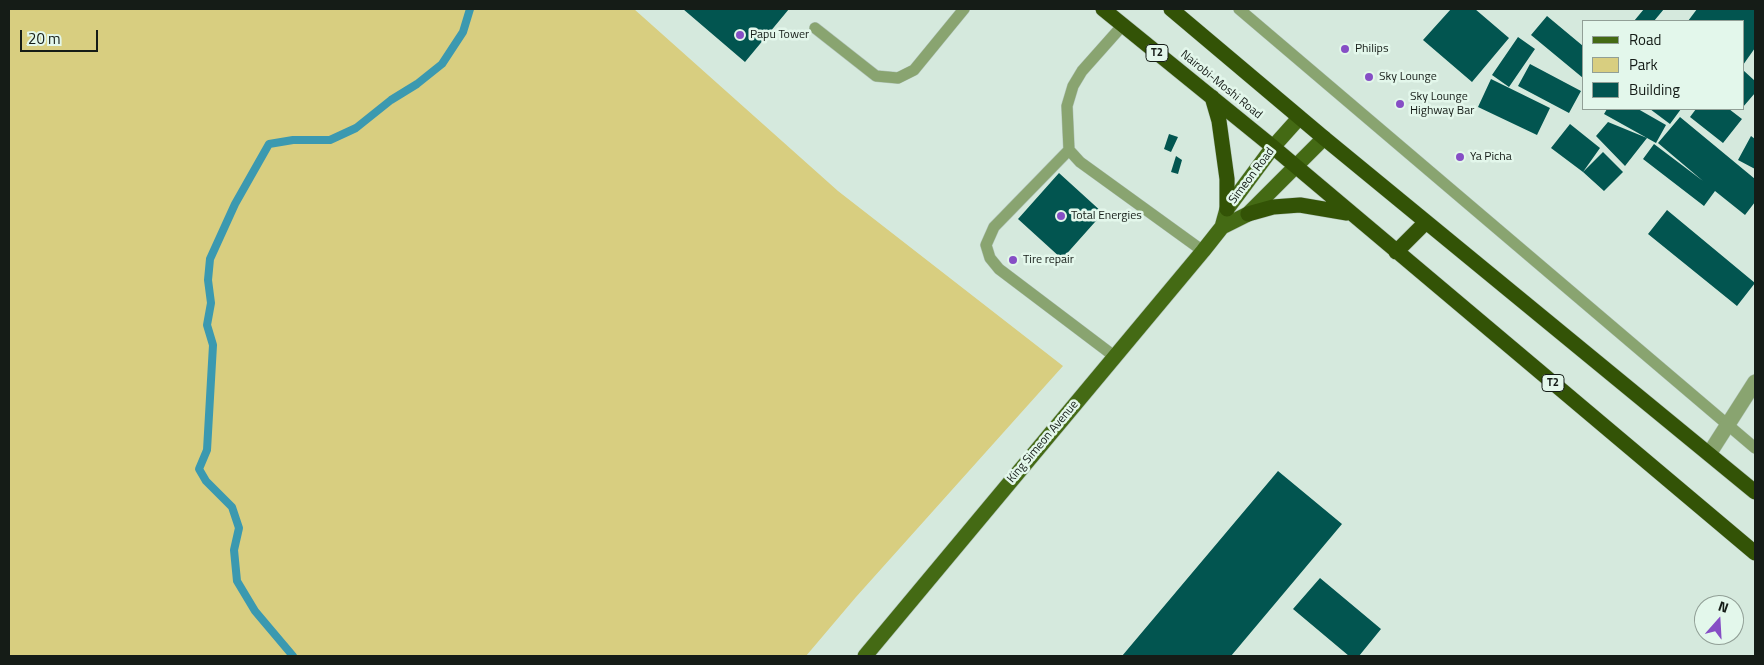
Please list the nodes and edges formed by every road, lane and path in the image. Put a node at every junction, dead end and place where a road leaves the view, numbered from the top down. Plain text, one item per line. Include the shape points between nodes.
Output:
1 (964, 9) edge
2 (1103, 9) edge
3 (1171, 9) edge
4 (1239, 9) edge
5 (1122, 26) junction
6 (815, 28) dead end
7 (1212, 97) junction
8 (1300, 118) junction
9 (1324, 138) junction
10 (1273, 147) junction
11 (1069, 150) junction
12 (1296, 167) junction
13 (1227, 209) junction
14 (1248, 214) junction
15 (1350, 214) junction
16 (1426, 222) junction
17 (1222, 227) junction
18 (1203, 251) junction
19 (1396, 252) junction
20 (1114, 356) junction
21 (1755, 382) edge
22 (1728, 424) junction
23 (1755, 448) edge
24 (1709, 454) junction
25 (1755, 492) edge
26 (1755, 553) edge
27 (865, 656) edge

1 - 6 lane via 914,70 898,78 876,76
2 - 5 highway, Nairobi-Moshi Road / T2
3 - 8 highway, Nairobi-Moshi Road
4 - 22 lane
5 - 7 highway, Nairobi-Moshi Road / T2
5 - 11 lane via 1082,71 1073,86 1067,106
7 - 10 highway, Nairobi-Moshi Road / T2
7 - 13 highway via 1219,121 1227,179
8 - 9 highway, Nairobi-Moshi Road
8 - 10 main road, Simeon Road
9 - 12 main road, Simeon Road
9 - 16 highway, Nairobi-Moshi Road
10 - 12 highway, T2
10 - 13 main road, Simeon Road
11 - 18 lane via 1080,162
11 - 20 lane via 994,227 986,245 990,258 999,269
12 - 14 main road, Simeon Road
12 - 15 highway, T2
13 - 17 main road, Simeon Road
14 - 15 highway via 1300,204
14 - 17 main road, Simeon Road
15 - 19 highway, T2
16 - 19 highway
16 - 24 highway, Nairobi-Moshi Road
17 - 18 main road, King Simeon Avenue
18 - 20 main road, King Simeon Avenue
19 - 26 highway, T2
20 - 27 main road, King Simeon Avenue
21 - 22 street
22 - 23 lane
22 - 24 street
24 - 25 highway, Nairobi-Moshi Road

